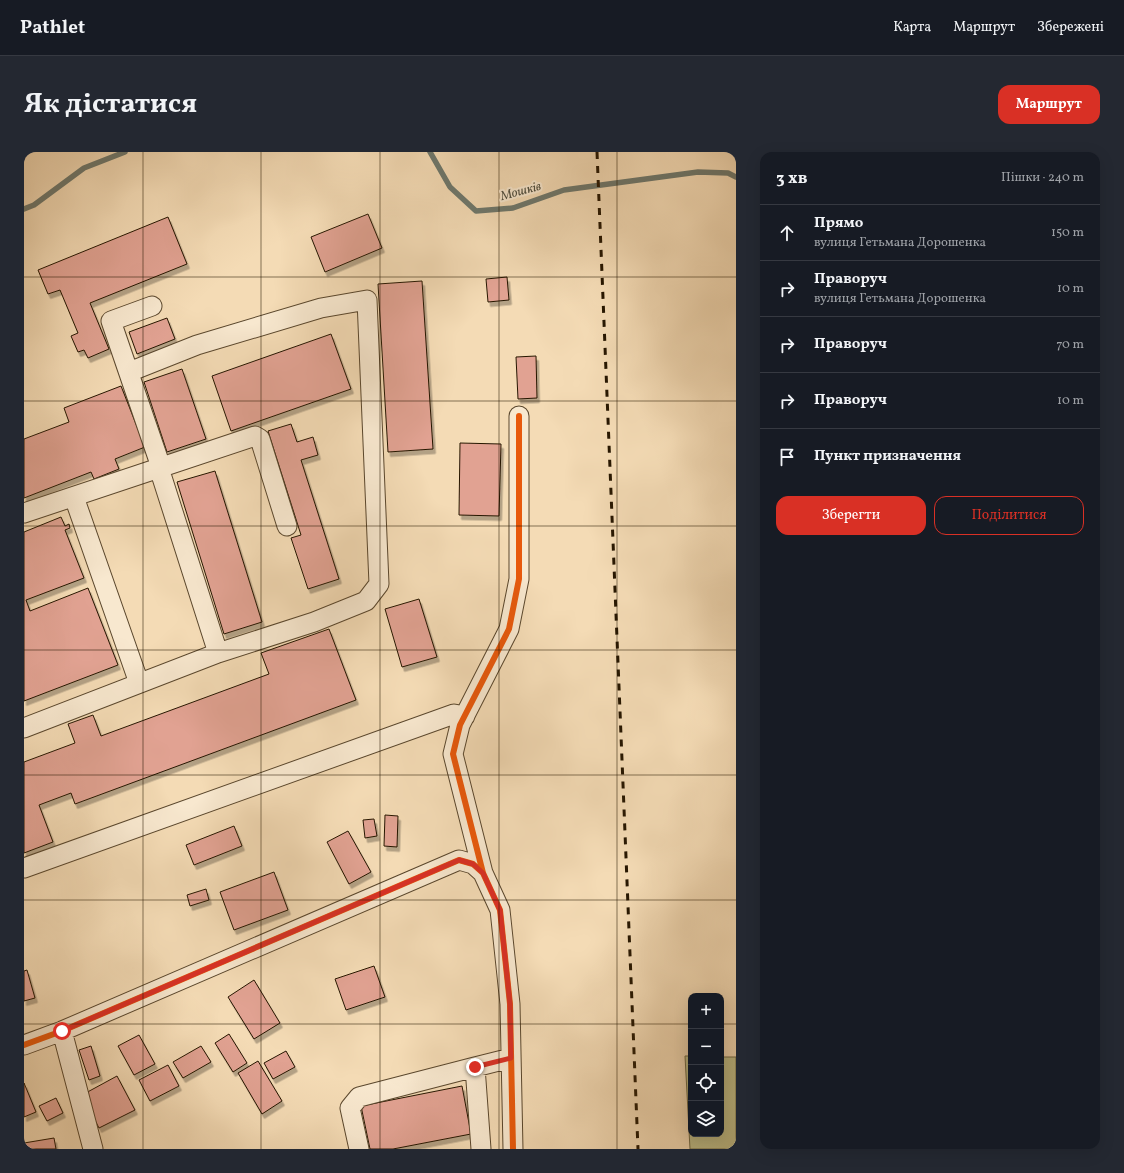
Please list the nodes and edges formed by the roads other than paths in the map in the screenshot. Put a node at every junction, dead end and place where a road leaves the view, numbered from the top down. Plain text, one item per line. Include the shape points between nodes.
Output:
1 (152, 306) dead end
2 (129, 372) junction
3 (519, 416) dead end
4 (160, 467) junction
5 (74, 497) junction
6 (24, 513) edge
7 (287, 526) dead end
8 (218, 653) junction
9 (140, 683) junction
10 (465, 716) junction
11 (24, 728) edge
12 (24, 868) edge
13 (483, 873) junction
14 (62, 1031) junction
15 (24, 1045) edge
16 (511, 1058) junction
17 (475, 1067) junction
18 (92, 1149) edge
19 (359, 1149) edge
20 (481, 1149) edge
21 (513, 1149) edge

1 - 2 street via 111,321
2 - 4 street
2 - 8 street via 197,346 321,308 367,300 379,584 366,601 314,622
3 - 10 street via 519,579 509,629
4 - 5 street
4 - 7 street via 255,436 260,440
4 - 8 street
5 - 6 street
5 - 9 street
8 - 9 street
9 - 11 street
10 - 12 street via 454,714
10 - 13 street via 460,725 453,754
13 - 14 street via 473,864 459,860
13 - 16 street via 500,910 510,1004
14 - 15 street
14 - 18 street
16 - 17 street
16 - 21 street
17 - 19 street via 360,1097 350,1108
17 - 20 street

